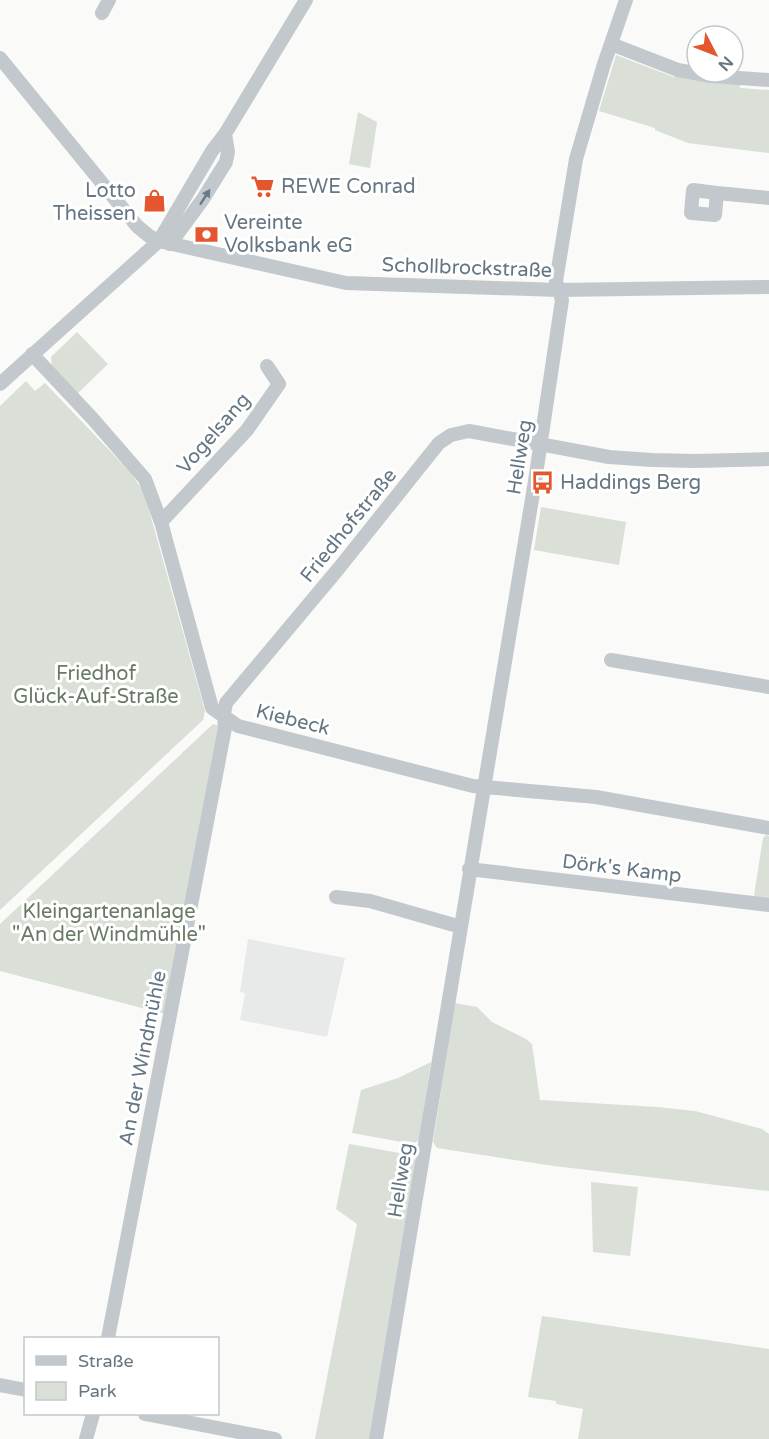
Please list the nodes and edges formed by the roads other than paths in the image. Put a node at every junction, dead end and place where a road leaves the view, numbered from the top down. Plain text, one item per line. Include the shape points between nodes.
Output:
1 (109, 0) edge
2 (306, 0) edge
3 (626, 0) edge
4 (102, 13) dead end
5 (611, 44) junction
6 (0, 58) edge
7 (769, 80) edge
8 (717, 193) dead end
9 (769, 198) edge
10 (165, 242) junction
11 (769, 287) edge
12 (560, 290) junction
13 (32, 354) junction
14 (267, 366) dead end
15 (0, 384) edge
16 (541, 444) junction
17 (769, 459) edge
18 (161, 522) junction
19 (611, 660) dead end
20 (769, 687) edge
21 (224, 714) junction
22 (484, 787) junction
23 (769, 828) edge
24 (469, 869) junction
25 (336, 897) dead end
26 (769, 905) edge
27 (461, 927) junction
28 (108, 1337) edge
29 (0, 1384) edge
30 (24, 1390) edge
31 (92, 1415) edge
32 (155, 1415) edge
33 (86, 1439) edge
34 (275, 1439) edge
35 (376, 1439) edge

1 - 4 street
2 - 10 street via 212,151
3 - 5 street, Hellweg
5 - 7 street via 678,70
5 - 12 street, Hellweg via 576,159 556,280
6 - 10 street, Schollbrockstraße via 137,226
8 - 9 street
10 - 12 street, Schollbrockstraße via 346,283
10 - 13 street via 131,265
11 - 12 street, Schollbrockstraße
12 - 16 street, Hellweg via 562,300
13 - 15 street
13 - 18 street, Kiebeck via 145,479
14 - 18 street, Vogelsang via 279,384 247,430
16 - 17 street via 609,457 652,460
16 - 21 street, Friedhofstraße via 469,431 439,443 226,703
16 - 22 street, Hellweg
18 - 21 street, Kiebeck via 212,708
19 - 20 street
21 - 22 street, Kiebeck via 238,726
21 - 28 street, An der Windmühle via 223,740
22 - 23 street, Kiebeck via 596,797
22 - 24 street, Hellweg
24 - 26 street, Dörk's Kamp
24 - 27 street, Hellweg
25 - 27 street via 370,901
27 - 35 street, Hellweg
29 - 30 street
31 - 33 street
32 - 34 street

